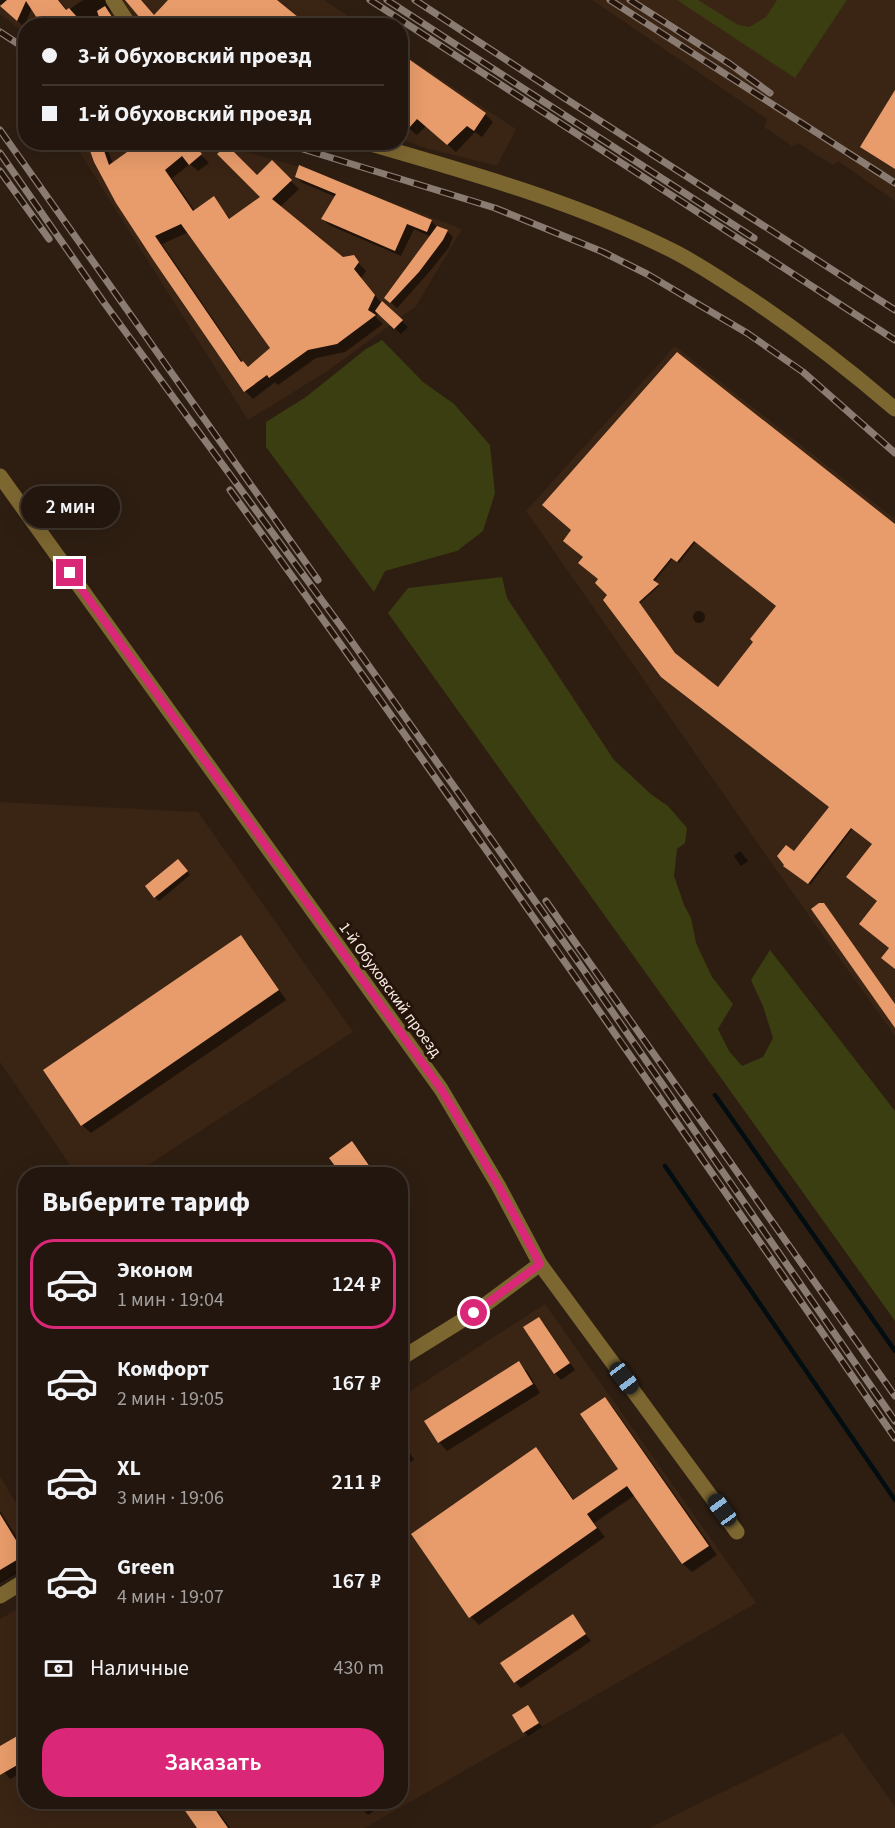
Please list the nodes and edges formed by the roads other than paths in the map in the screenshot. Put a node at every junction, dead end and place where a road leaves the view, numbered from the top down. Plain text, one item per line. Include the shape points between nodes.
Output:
1 (113, 0) edge
2 (125, 18) edge
3 (390, 150) edge
4 (895, 409) edge
5 (0, 476) edge
6 (540, 1264) junction
7 (408, 1354) edge
8 (737, 1532) dead end
9 (18, 1585) edge
10 (0, 1596) edge

1 - 2 street
3 - 4 street via 542,196 677,253 762,306
5 - 6 street, 1-й Обуховский проезд via 441,1089
6 - 7 street via 474,1313
6 - 8 street, 1-й Обуховский проезд
9 - 10 street

